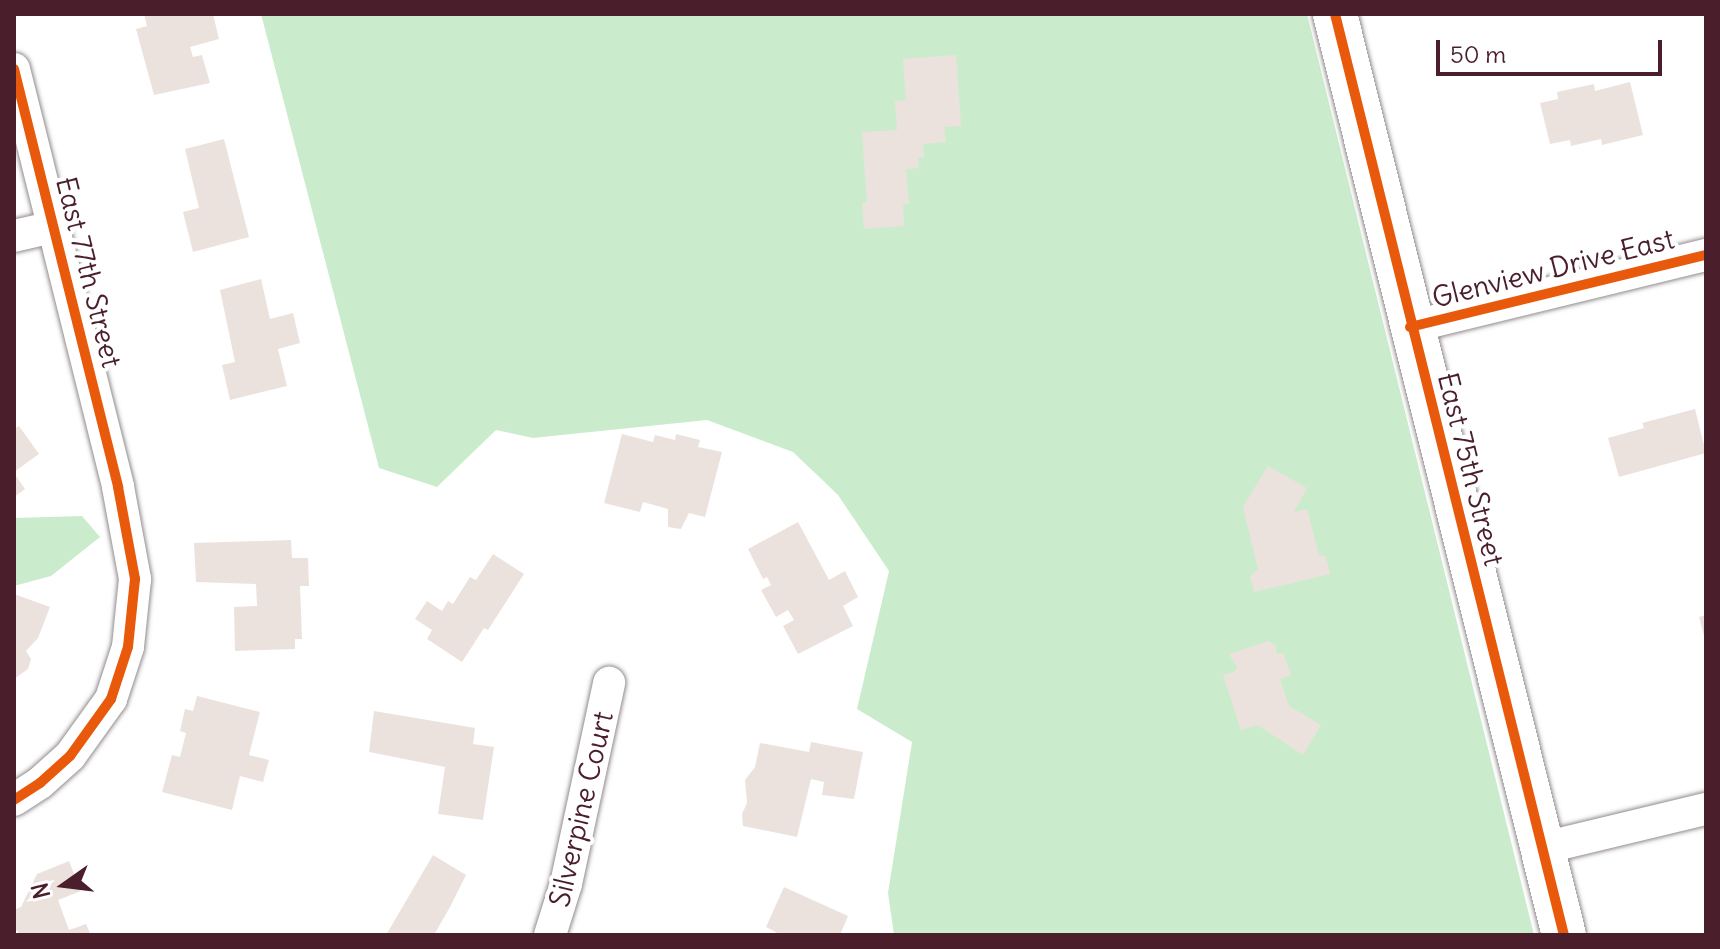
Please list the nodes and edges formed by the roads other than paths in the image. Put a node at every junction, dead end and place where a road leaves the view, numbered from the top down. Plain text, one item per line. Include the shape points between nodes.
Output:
1 (1335, 14) edge
2 (14, 69) edge
3 (53, 227) junction
4 (14, 236) edge
5 (1706, 255) edge
6 (1410, 327) junction
7 (609, 683) dead end
8 (14, 800) edge
9 (1706, 809) edge
10 (1543, 848) junction
11 (550, 935) edge
12 (1564, 935) edge

1 - 6 street, East 75th Street
2 - 3 street, East 77th Street
3 - 4 street
3 - 8 street, East 77th Street via 118,487 135,579 133,620 121,674 89,734 61,765
5 - 6 street, Glenview Drive East
6 - 10 street, East 75th Street
7 - 11 street, Silverpine Court
9 - 10 street
10 - 12 street, East 75th Street

